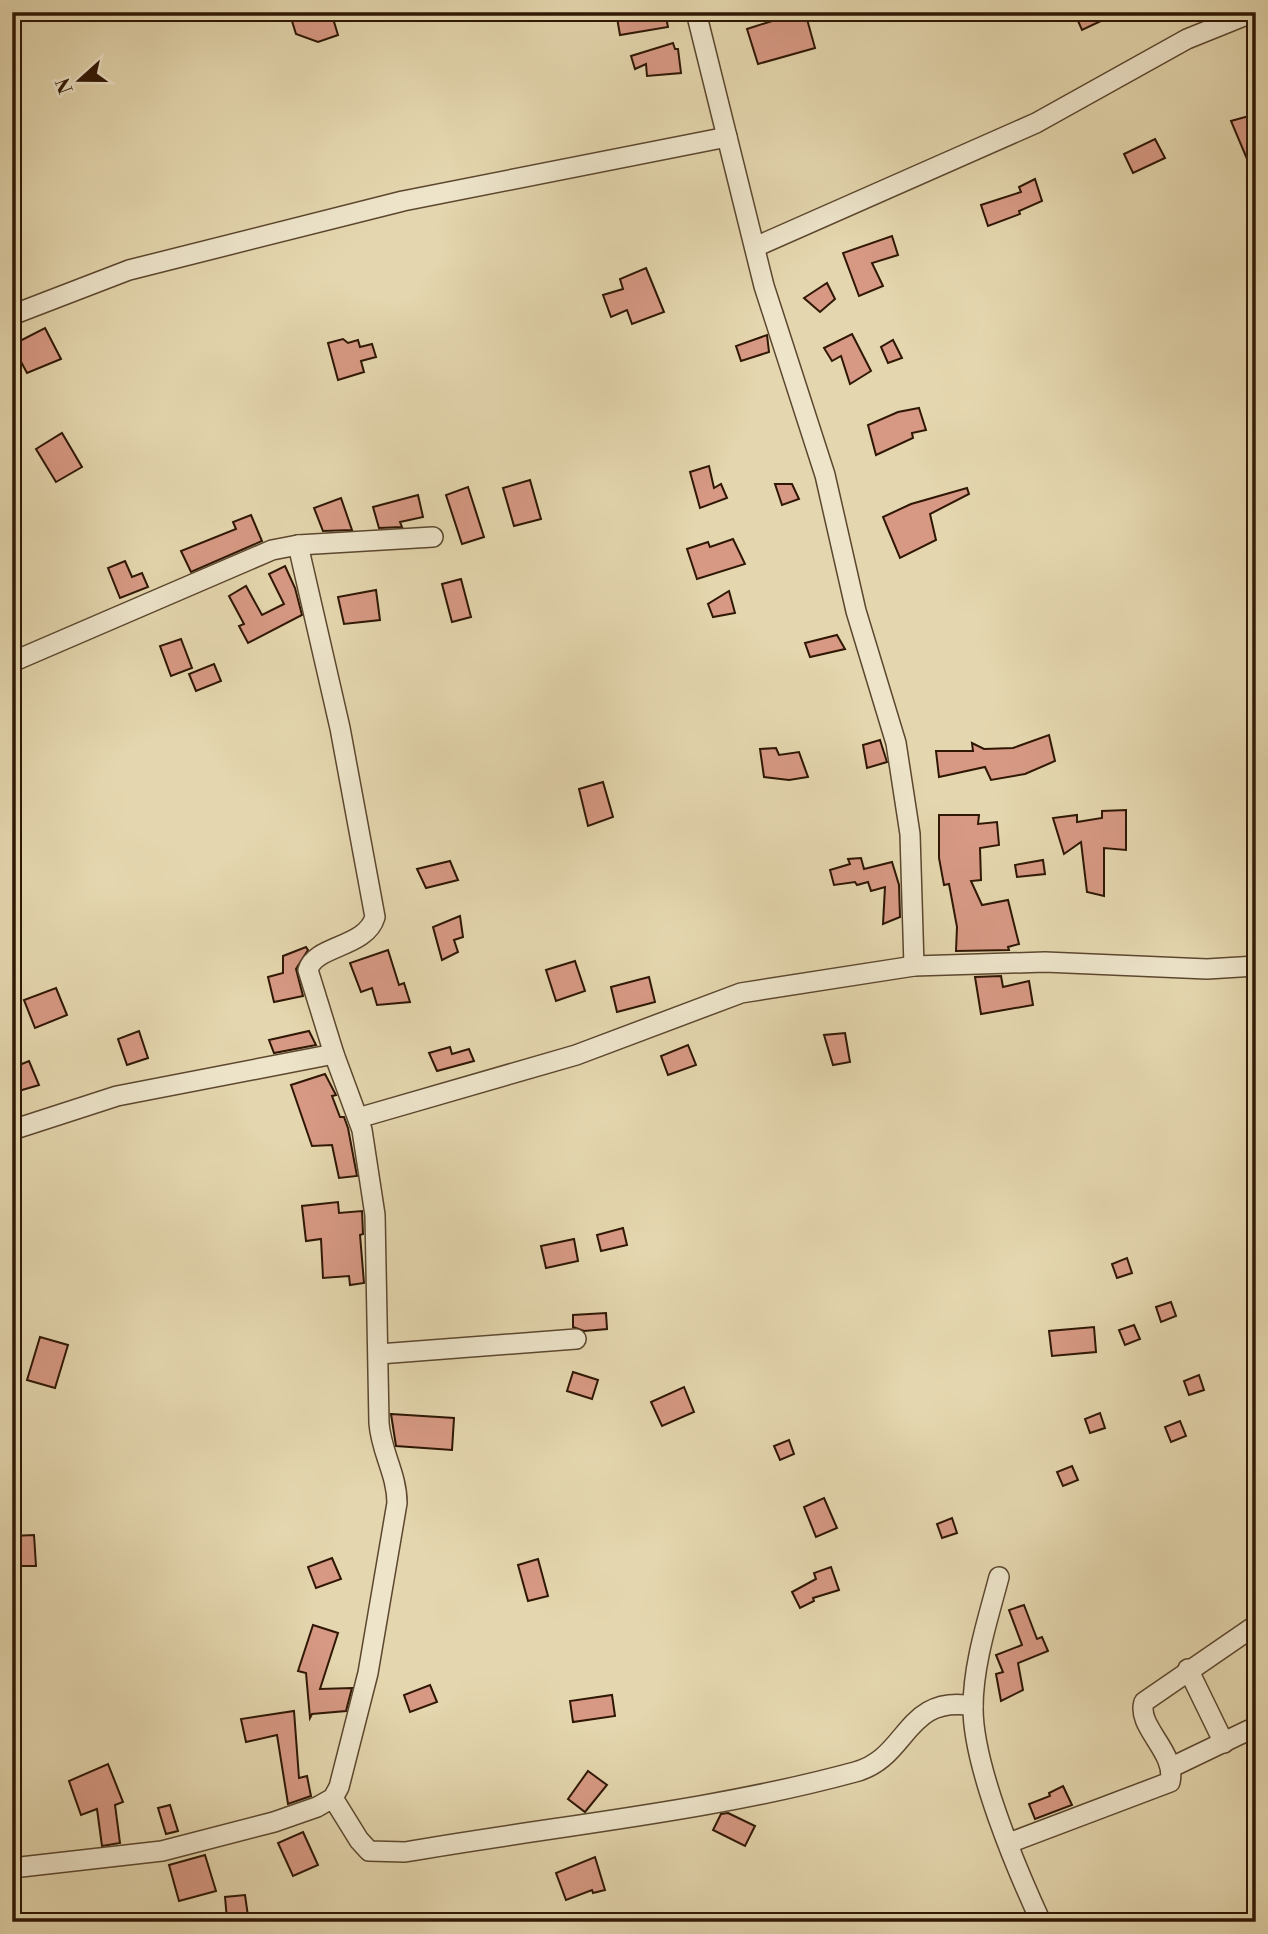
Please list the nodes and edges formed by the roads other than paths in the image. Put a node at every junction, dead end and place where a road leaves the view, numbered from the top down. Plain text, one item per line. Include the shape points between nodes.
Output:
1 (696, 12) edge
2 (1254, 12) edge
3 (727, 137) junction
4 (755, 247) junction
5 (12, 315) edge
6 (433, 537) dead end
7 (298, 545) junction
8 (12, 662) edge
9 (914, 966) junction
10 (1256, 966) edge
11 (334, 1054) junction
12 (359, 1118) junction
13 (12, 1130) edge
14 (576, 1339) dead end
15 (379, 1354) junction
16 (999, 1577) dead end
17 (1256, 1625) edge
18 (1188, 1669) junction
19 (973, 1706) junction
20 (1249, 1730) dead end
21 (1224, 1743) junction
22 (1172, 1768) junction
23 (333, 1798) junction
24 (1009, 1843) junction
25 (12, 1868) edge
26 (1041, 1922) edge

1 - 3 street
2 - 4 street via 1178,44 1036,123
3 - 4 street
3 - 5 street via 403,201 129,270
4 - 9 street via 825,475 856,611 896,743 910,834
6 - 7 street
7 - 8 street via 233,564
7 - 11 street via 340,728 375,917 369,930 310,965 308,971
9 - 10 street via 1045,962 1208,969
9 - 12 street via 741,993 576,1055
11 - 12 street
11 - 13 street via 117,1096
12 - 15 street via 375,1215
14 - 15 street
15 - 23 street via 380,1439 396,1478 395,1527 368,1673
16 - 19 street via 981,1645
17 - 18 street
18 - 21 street
18 - 22 street via 1142,1706
19 - 23 street via 956,1703 931,1708 880,1759 857,1772 702,1804 405,1852 369,1851
19 - 24 street via 975,1738
20 - 21 street
21 - 22 street
22 - 24 street via 1170,1782
23 - 25 street via 274,1822 162,1851
24 - 26 street

